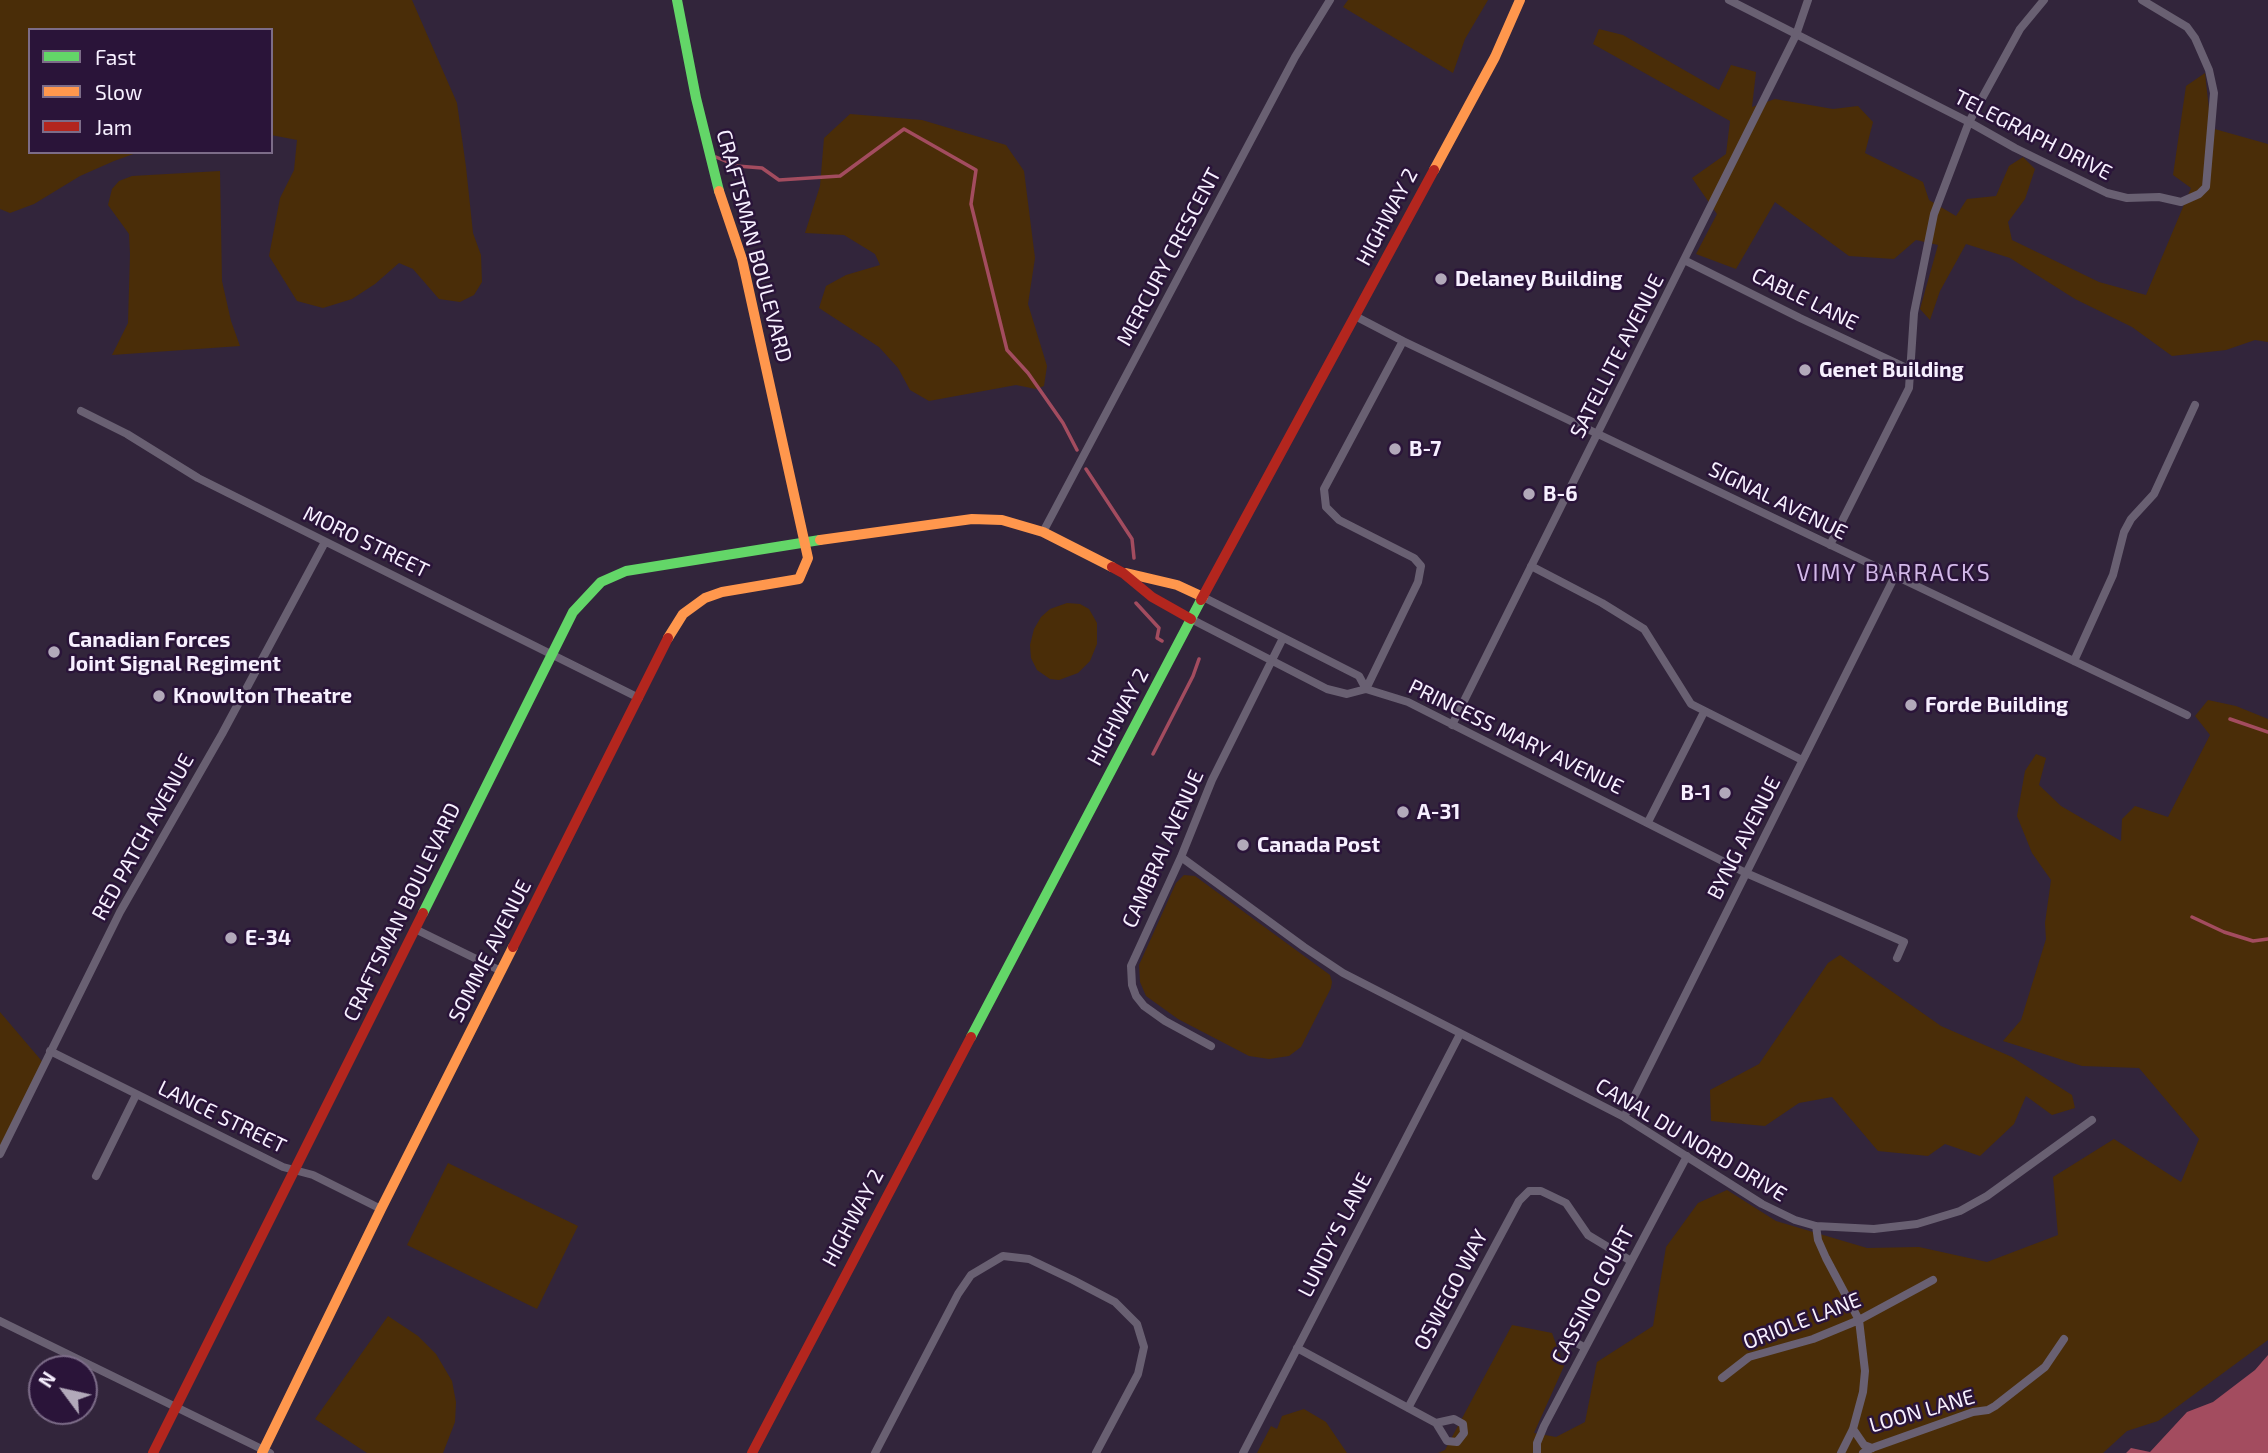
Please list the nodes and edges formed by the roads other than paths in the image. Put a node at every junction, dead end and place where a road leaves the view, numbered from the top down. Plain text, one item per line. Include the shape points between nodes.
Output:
1 (677, 0) edge
2 (1330, 0) edge
3 (1520, 0) edge
4 (1729, 0) edge
5 (1808, 0) edge
6 (2044, 0) edge
7 (2142, 0) edge
8 (1796, 35) junction
9 (1969, 122) junction
10 (1684, 260) junction
11 (1355, 316) junction
12 (1403, 341) junction
13 (1911, 370) junction
14 (2195, 405) dead end
15 (81, 411) dead end
16 (1597, 434) junction
17 (1043, 533) junction
18 (325, 541) junction
19 (806, 542) junction
20 (1830, 545) junction
21 (1531, 566) junction
22 (1123, 573) junction
23 (1895, 576) junction
24 (1203, 597) junction
25 (1191, 619) junction
26 (1283, 638) junction
27 (552, 653) junction
28 (1272, 661) junction
29 (2074, 661) junction
30 (1366, 689) junction
31 (639, 698) junction
32 (1704, 712) junction
33 (2187, 715) dead end
34 (1452, 725) junction
35 (1802, 760) junction
36 (1648, 822) junction
37 (1181, 857) junction
38 (1746, 873) junction
39 (415, 929) junction
40 (1897, 958) dead end
41 (501, 971) junction
42 (1460, 1034) junction
43 (1211, 1046) dead end
44 (50, 1051) junction
45 (136, 1096) junction
46 (1624, 1117) junction
47 (2092, 1121) dead end
48 (0, 1154) edge
49 (1687, 1156) junction
50 (295, 1170) junction
51 (96, 1176) dead end
52 (382, 1209) junction
53 (1816, 1226) junction
54 (1631, 1261) junction
55 (1933, 1280) dead end
56 (1859, 1320) junction
57 (0, 1321) edge
58 (1567, 1338) dead end
59 (2064, 1339) dead end
60 (1584, 1347) junction
61 (1297, 1348) junction
62 (1722, 1378) dead end
63 (176, 1407) junction
64 (1408, 1408) junction
65 (1436, 1423) dead end
66 (1853, 1429) junction
67 (1872, 1448) junction
68 (265, 1452) edge
69 (153, 1453) edge
70 (751, 1453) edge
71 (875, 1453) edge
72 (1096, 1453) edge
73 (1243, 1453) edge
74 (1536, 1453) edge
75 (1842, 1453) edge
76 (1863, 1453) edge

1 - 19 street, CRAFTSMAN BOULEVARD via 701,119 742,259
2 - 17 street, MERCURY CRESCENT via 1295,57
3 - 11 street, HIGHWAY 2 via 1495,57
4 - 8 street, TELEGRAPH DRIVE
5 - 8 street, SATELLITE AVENUE
6 - 9 street via 2020,29
7 - 9 street, TELEGRAPH DRIVE via 2187,27 2209,70 2214,116 2206,187 2199,194 2180,202 2107,193
8 - 9 street, TELEGRAPH DRIVE
8 - 10 street, SATELLITE AVENUE
9 - 13 street via 1934,214 1914,313
10 - 13 street, CABLE LANE
10 - 16 street, SATELLITE AVENUE
11 - 12 street, SIGNAL AVENUE
11 - 24 street, HIGHWAY 2
12 - 16 street, SIGNAL AVENUE
12 - 30 street via 1324,489 1326,507 1339,520 1414,558 1421,566 1418,582
13 - 20 street via 1909,388
14 - 29 street via 2154,494 2124,532 2113,575
15 - 18 street, MORO STREET via 198,478
16 - 20 street, SIGNAL AVENUE
16 - 21 street, SATELLITE AVENUE
17 - 19 street, CRAFTSMAN BOULEVARD via 1002,520 972,519
17 - 22 street, CRAFTSMAN BOULEVARD
18 - 27 street, MORO STREET
18 - 44 street, RED PATCH AVENUE via 120,912
19 - 27 street, CRAFTSMAN BOULEVARD via 613,576 581,601
19 - 31 street, SOMME AVENUE via 808,558 799,579 722,592 683,614
20 - 23 street, SIGNAL AVENUE
21 - 32 street via 1644,629 1686,699
21 - 34 street, SATELLITE AVENUE
22 - 24 street, CRAFTSMAN BOULEVARD via 1156,579
22 - 25 street, CRAFTSMAN BOULEVARD via 1152,597
23 - 29 street, SIGNAL AVENUE
23 - 35 street, BYNG AVENUE
24 - 25 street, HIGHWAY 2
24 - 26 street, PRINCESS MARY AVENUE
25 - 28 street, PRINCESS MARY AVENUE
25 - 70 street, HIGHWAY 2
26 - 28 street, CAMBRAI AVENUE
26 - 30 street, PRINCESS MARY AVENUE via 1359,676
27 - 31 street, MORO STREET
27 - 39 street, CRAFTSMAN BOULEVARD
28 - 30 street, PRINCESS MARY AVENUE via 1327,689 1347,694
28 - 37 street, CAMBRAI AVENUE via 1212,780
29 - 33 street, SIGNAL AVENUE
30 - 34 street, PRINCESS MARY AVENUE via 1408,702
31 - 41 street, SOMME AVENUE
32 - 35 street
32 - 36 street
34 - 36 street, PRINCESS MARY AVENUE
35 - 38 street, BYNG AVENUE
36 - 38 street, PRINCESS MARY AVENUE
37 - 42 street, CANAL DU NORD DRIVE via 1326,962
37 - 43 street, CAMBRAI AVENUE via 1133,958 1130,976 1144,1006
38 - 40 street, PRINCESS MARY AVENUE via 1905,943
38 - 46 street, BYNG AVENUE
39 - 41 street
39 - 50 street, CRAFTSMAN BOULEVARD
41 - 52 street, SOMME AVENUE
42 - 46 street, CANAL DU NORD DRIVE
42 - 61 street, LUNDY'S LANE
44 - 45 street, LANCE STREET
44 - 48 street, RED PATCH AVENUE
45 - 50 street, LANCE STREET
45 - 51 street
46 - 49 street, CANAL DU NORD DRIVE
47 - 53 street, CANAL DU NORD DRIVE via 1987,1196 1951,1214 1874,1229
49 - 53 street, CANAL DU NORD DRIVE via 1762,1205
49 - 54 street, CASSINO COURT
50 - 52 street, LANCE STREET
50 - 63 street, CRAFTSMAN BOULEVARD
52 - 68 street, SOMME AVENUE
53 - 56 street via 1826,1258
54 - 60 street, CASSINO COURT
54 - 64 street, OSWEGO WAY via 1588,1235 1566,1203 1541,1191 1529,1191 1519,1201
55 - 56 street, ORIOLE LANE
56 - 62 street, ORIOLE LANE via 1749,1357
56 - 66 street via 1865,1371
57 - 63 street
58 - 60 street
59 - 67 street, LOON LANE via 2045,1367 1988,1410
60 - 74 street, CASSINO COURT via 1544,1426
61 - 64 street
61 - 73 street, LUNDY'S LANE
63 - 68 street
63 - 69 street, CRAFTSMAN BOULEVARD
64 - 65 street
66 - 67 street, LOON LANE via 1864,1445
66 - 75 street
67 - 76 street
71 - 72 street via 964,1285 971,1275 1003,1256 1029,1259 1073,1280 1115,1303 1137,1324 1144,1347 1138,1374

